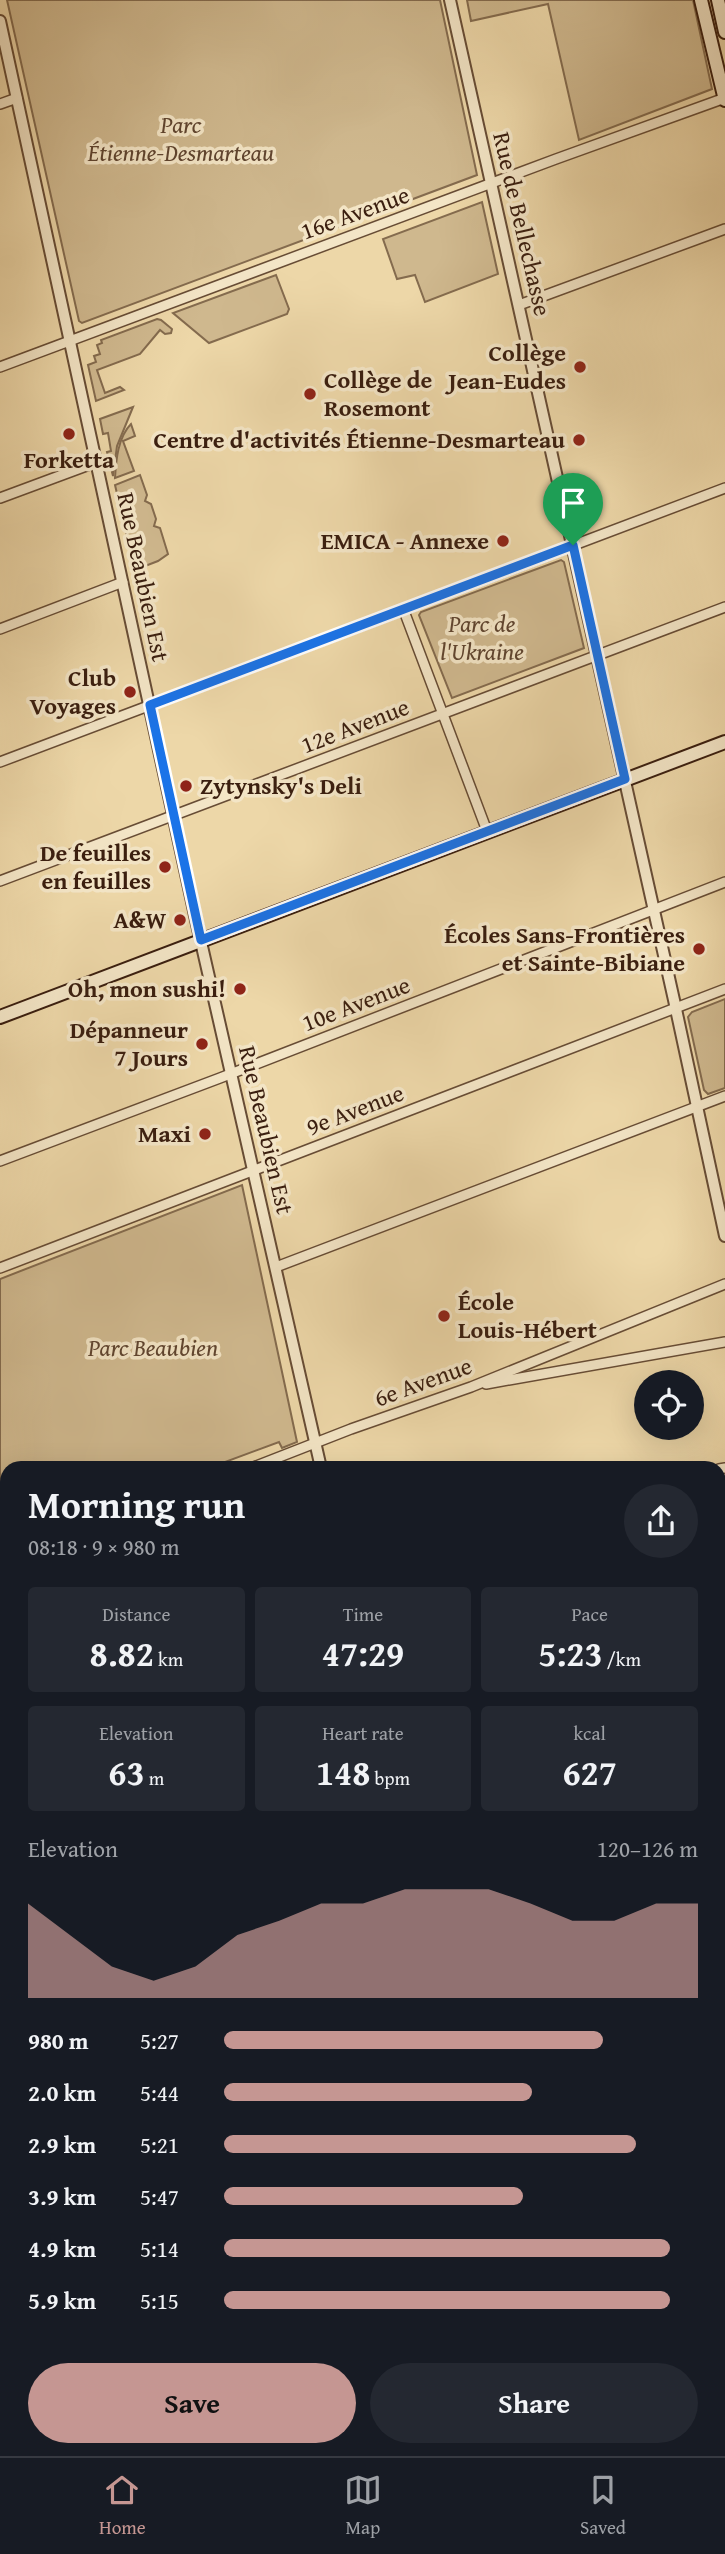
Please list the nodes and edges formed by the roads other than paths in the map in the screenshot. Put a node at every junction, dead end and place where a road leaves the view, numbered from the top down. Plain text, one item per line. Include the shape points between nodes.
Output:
1 (450, 0) edge
2 (701, 0) edge
3 (718, 0) edge
4 (0, 21) edge
5 (725, 32) edge
6 (17, 98) junction
7 (725, 99) edge
8 (0, 104) edge
9 (492, 183) junction
10 (725, 229) edge
11 (519, 305) junction
12 (71, 341) junction
13 (0, 366) edge
14 (97, 463) junction
15 (725, 488) edge
16 (0, 498) edge
17 (573, 545) junction
18 (123, 582) junction
19 (725, 607) edge
20 (404, 611) junction
21 (0, 629) edge
22 (598, 654) junction
23 (150, 705) junction
24 (442, 713) junction
25 (725, 742) edge
26 (0, 762) edge
27 (625, 779) junction
28 (175, 816) junction
29 (487, 831) junction
30 (0, 881) edge
31 (725, 882) edge
32 (653, 910) junction
33 (201, 940) junction
34 (725, 989) edge
35 (676, 1008) junction
36 (0, 1017) edge
37 (231, 1074) junction
38 (725, 1096) edge
39 (698, 1107) junction
40 (0, 1161) edge
41 (253, 1171) junction
42 (725, 1236) edge
43 (276, 1267) junction
44 (0, 1268) edge
45 (725, 1284) edge
46 (725, 1342) edge
47 (471, 1387) junction
48 (315, 1443) junction
49 (269, 1461) edge
50 (319, 1461) edge

1 - 9 street, Rue de Bellechasse
2 - 7 main road
3 - 5 main road
4 - 6 street, Rue Beaubien Est
6 - 8 street
6 - 12 street, Rue Beaubien Est
7 - 9 street, 16e Avenue
9 - 11 street, Rue de Bellechasse
9 - 12 street, 16e Avenue
10 - 11 street
11 - 17 street, Rue de Bellechasse
12 - 13 street, 16e Avenue
12 - 14 street, Rue Beaubien Est
14 - 16 street
14 - 18 street, Rue Beaubien Est
15 - 17 street
17 - 20 street
17 - 22 street, Rue de Bellechasse
18 - 21 street
18 - 23 street, Rue Beaubien Est
19 - 22 street, 12e Avenue
20 - 23 street
20 - 24 street
22 - 24 street, 12e Avenue
22 - 27 street, Rue de Bellechasse
23 - 26 street
23 - 28 street, Rue Beaubien Est
24 - 28 street, 12e Avenue
24 - 29 street
25 - 27 main road
27 - 29 main road
27 - 32 street, Rue de Bellechasse
28 - 30 street, 12e Avenue
28 - 33 street, Rue Beaubien Est
29 - 33 main road
31 - 32 street, 10e Avenue
32 - 35 street, Rue de Bellechasse
32 - 37 street, 10e Avenue
33 - 36 main road
33 - 37 street, Rue Beaubien Est
34 - 35 street, 9e Avenue
35 - 39 street, Rue de Bellechasse
35 - 41 street, 9e Avenue
37 - 40 street, 10e Avenue
37 - 41 street, Rue Beaubien Est
38 - 39 street
39 - 42 street, Rue de Bellechasse
39 - 43 street
41 - 43 street, Rue Beaubien Est
41 - 44 street, 9e Avenue
43 - 48 street, Rue Beaubien Est
45 - 47 street, 6e Avenue
46 - 47 street
47 - 48 street, 6e Avenue
48 - 49 street, 6e Avenue
48 - 50 street, Rue Beaubien Est

